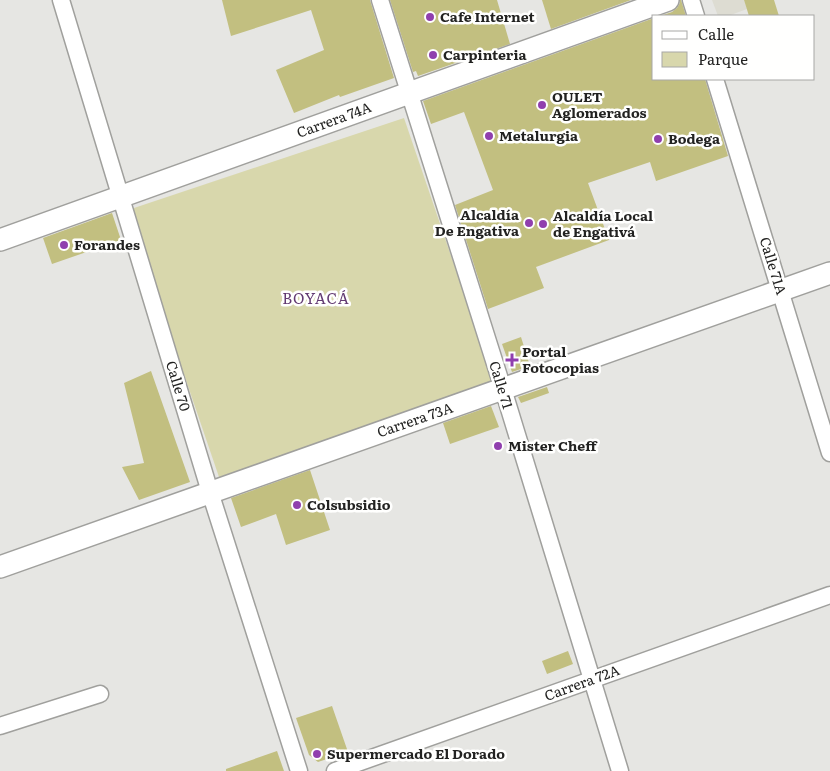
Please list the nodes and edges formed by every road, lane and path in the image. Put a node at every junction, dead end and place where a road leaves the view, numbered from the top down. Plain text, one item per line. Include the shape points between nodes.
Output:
1 (62, 0) edge
2 (380, 0) edge
3 (668, 0) edge
4 (691, 0) edge
5 (696, 15) edge
6 (715, 80) edge
7 (410, 93) junction
8 (121, 197) junction
9 (0, 240) edge
10 (830, 273) edge
11 (781, 291) junction
12 (503, 389) junction
13 (830, 453) edge
14 (210, 492) junction
15 (0, 567) edge
16 (830, 595) edge
17 (592, 680) junction
18 (100, 694) dead end
19 (0, 726) edge
20 (299, 771) edge
21 (335, 771) edge
22 (620, 771) edge

1 - 8 street, Calle 70
2 - 7 street, Calle 71
3 - 7 street, Carrera 74A
4 - 5 street
6 - 11 street, Calle 71A
7 - 8 street, Carrera 74A
7 - 12 street, Calle 71
8 - 9 street, Carrera 74A
8 - 14 street, Calle 70
10 - 11 street, Carrera 73A
11 - 12 street, Carrera 73A
11 - 13 street, Calle 71A
12 - 14 street, Carrera 73A
12 - 17 street, Calle 71
14 - 15 street, Carrera 73A
14 - 20 street, Calle 70
16 - 17 street, Carrera 72A
17 - 21 street, Carrera 72A
17 - 22 street, Calle 71
18 - 19 street

